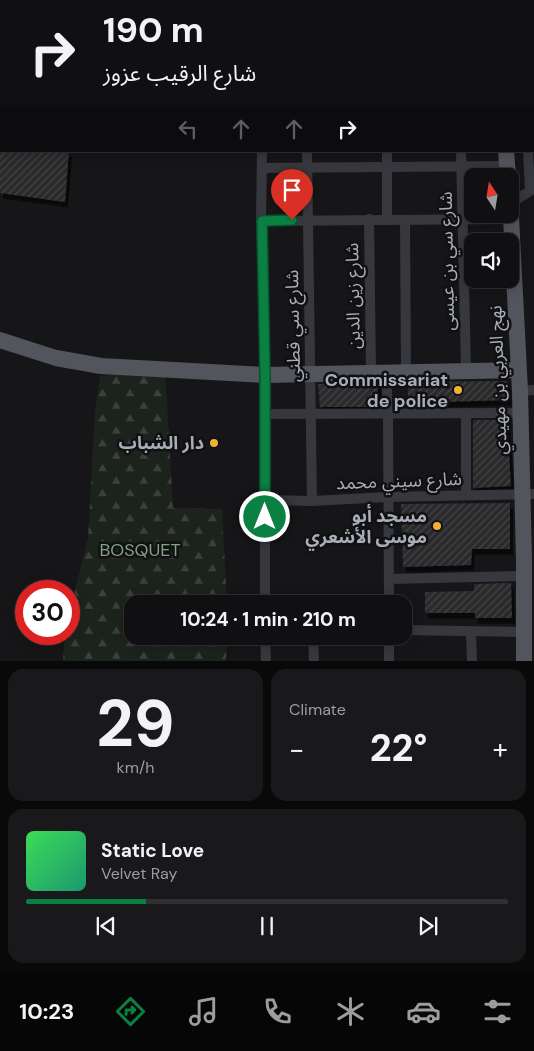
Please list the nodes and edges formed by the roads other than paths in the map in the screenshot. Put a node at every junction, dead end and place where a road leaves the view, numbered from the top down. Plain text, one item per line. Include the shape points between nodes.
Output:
1 (262, 152) edge
2 (307, 152) edge
3 (387, 152) edge
4 (461, 152) edge
5 (528, 152) edge
6 (507, 164) edge
7 (307, 167) junction
8 (387, 167) junction
9 (461, 167) junction
10 (262, 168) junction
11 (519, 203) edge
12 (369, 219) junction
13 (462, 219) junction
14 (308, 220) junction
15 (387, 220) junction
16 (405, 220) junction
17 (262, 221) junction
18 (512, 223) edge
19 (0, 340) edge
20 (466, 370) junction
21 (518, 370) junction
22 (406, 371) junction
23 (378, 372) junction
24 (310, 374) junction
25 (265, 375) junction
26 (527, 390) edge
27 (466, 413) junction
28 (520, 413) junction
29 (265, 414) junction
30 (312, 414) junction
31 (388, 414) junction
32 (528, 494) edge
33 (466, 495) junction
34 (387, 497) junction
35 (266, 500) junction
36 (312, 501) junction
37 (527, 570) edge
38 (389, 579) junction
39 (265, 595) edge
40 (389, 595) edge
41 (412, 630) edge
42 (471, 632) junction
43 (523, 632) junction
44 (265, 645) edge
45 (313, 645) edge
46 (389, 645) edge
47 (266, 661) edge
48 (314, 661) edge
49 (389, 661) edge
50 (472, 661) edge
51 (524, 661) edge

1 - 10 street
2 - 7 street, شارع سي قطني
3 - 8 street
4 - 9 street, شارع سي بن عيسى
5 - 11 street via 530,191
6 - 9 street
7 - 8 street
7 - 10 street
7 - 14 street, شارع سي قطني
8 - 9 street
8 - 15 street
9 - 13 street, شارع سي بن عيسى
10 - 17 street
12 - 14 street
12 - 15 street
12 - 23 street, شارع زين الدين
13 - 16 street
13 - 20 street, شارع سي بن عيسى
14 - 17 street
14 - 24 street, شارع سي قطني
15 - 16 street
16 - 22 street
17 - 25 street
18 - 21 main road, نهج العربي بن مهيدي
19 - 25 main road via 56,358 101,366
20 - 21 main road
20 - 22 main road
21 - 26 main road, نهج العربي بن مهيدي
22 - 23 main road
23 - 24 main road
23 - 31 street, شارع زين الدين
24 - 25 main road
24 - 30 street, شارع سي قطني
25 - 29 street
26 - 28 main road, نهج العربي بن مهيدي
27 - 28 street
27 - 31 street
27 - 33 street
28 - 32 main road, نهج العربي بن مهيدي
29 - 30 street
29 - 35 street
30 - 31 street
30 - 36 street, شارع سي قطني
31 - 34 street, شارع زين الدين
32 - 33 street, شارع سيني محمد
32 - 37 main road, نهج العربي بن مهيدي
33 - 34 street, شارع سيني محمد
34 - 36 street, شارع سيني محمد
34 - 38 street, شارع زين الدين
35 - 36 street, شارع سيني محمد
35 - 39 street
37 - 38 street
37 - 43 main road, نهج العربي بن مهيدي
38 - 40 street, شارع زين الدين
41 - 42 street
42 - 43 street
42 - 50 street
43 - 51 main road, نهج العربي بن مهيدي
44 - 47 street
45 - 48 street
46 - 49 street

